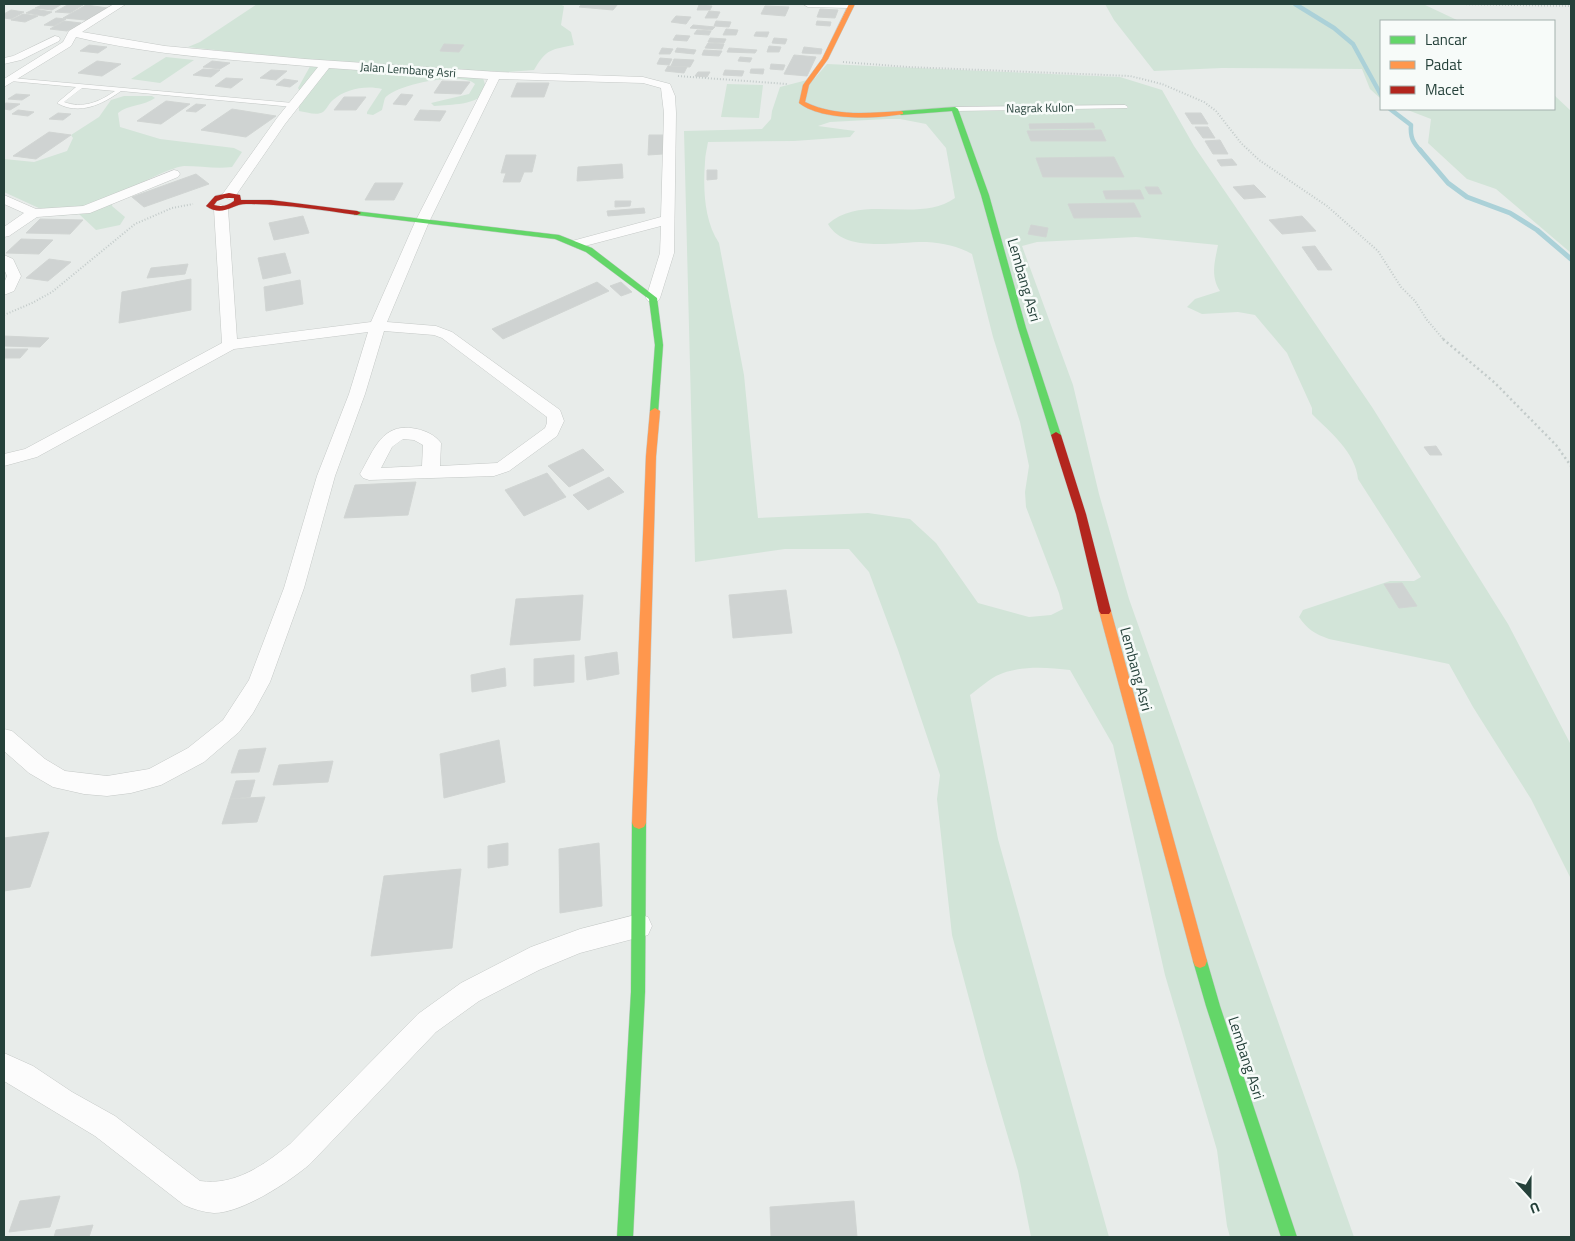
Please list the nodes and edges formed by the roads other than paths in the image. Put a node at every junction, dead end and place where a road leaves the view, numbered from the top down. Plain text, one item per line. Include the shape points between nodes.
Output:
1 (120, 4) edge
2 (808, 4) edge
3 (851, 5) edge
4 (73, 33) junction
5 (4, 62) edge
6 (326, 64) junction
7 (495, 76) junction
8 (7, 79) edge
9 (80, 86) junction
10 (121, 89) junction
11 (293, 105) junction
12 (1125, 106) dead end
13 (955, 109) junction
14 (174, 174) dead end
15 (233, 198) junction
16 (4, 199) edge
17 (216, 205) joint
18 (34, 213) junction
19 (666, 220) junction
20 (422, 222) junction
21 (4, 233) edge
22 (577, 244) junction
23 (4, 259) edge
24 (4, 291) edge
25 (653, 298) junction
26 (379, 326) junction
27 (230, 344) junction
28 (4, 460) edge
29 (431, 473) dead end
30 (4, 738) edge
31 (639, 926) junction
32 (4, 1068) edge
33 (625, 1237) edge
34 (1289, 1237) edge

1 - 4 street
2 - 3 street
3 - 13 street via 825,59 806,85 804,106 855,114
4 - 5 street
4 - 6 street, Jalan Lembang Asri via 114,42
4 - 8 street via 67,44
6 - 7 street, Jalan Lembang Asri
6 - 11 street
7 - 19 street, Jalan Lembang Asri via 643,80 666,86 670,113
7 - 20 street
8 - 9 lane
9 - 10 lane
9 - 10 lane via 60,103 94,106
10 - 11 lane
11 - 15 street via 246,169
12 - 13 lane, Nagrak Kulon
13 - 34 street, Lembang Asri via 1080,514 1213,1006
14 - 18 street via 85,210
15 - 17 street via 231,207
15 - 20 street
16 - 18 street
17 - 27 street
18 - 21 street
19 - 22 street
19 - 25 street via 666,253
20 - 22 street via 541,235
20 - 26 street
22 - 25 street
23 - 24 street via 14,276 10,288
25 - 31 street via 659,345 646,578
26 - 27 street
26 - 29 street via 436,331 447,335 554,414 556,419 551,432 499,469
26 - 30 street via 326,476 277,636 259,682 231,726 196,755 153,778 107,786 61,780 37,766
27 - 28 street via 31,453
31 - 32 street via 580,941 530,960 470,992 427,1023 300,1154 257,1184 216,1198 194,1196 105,1126 23,1076
31 - 33 street

